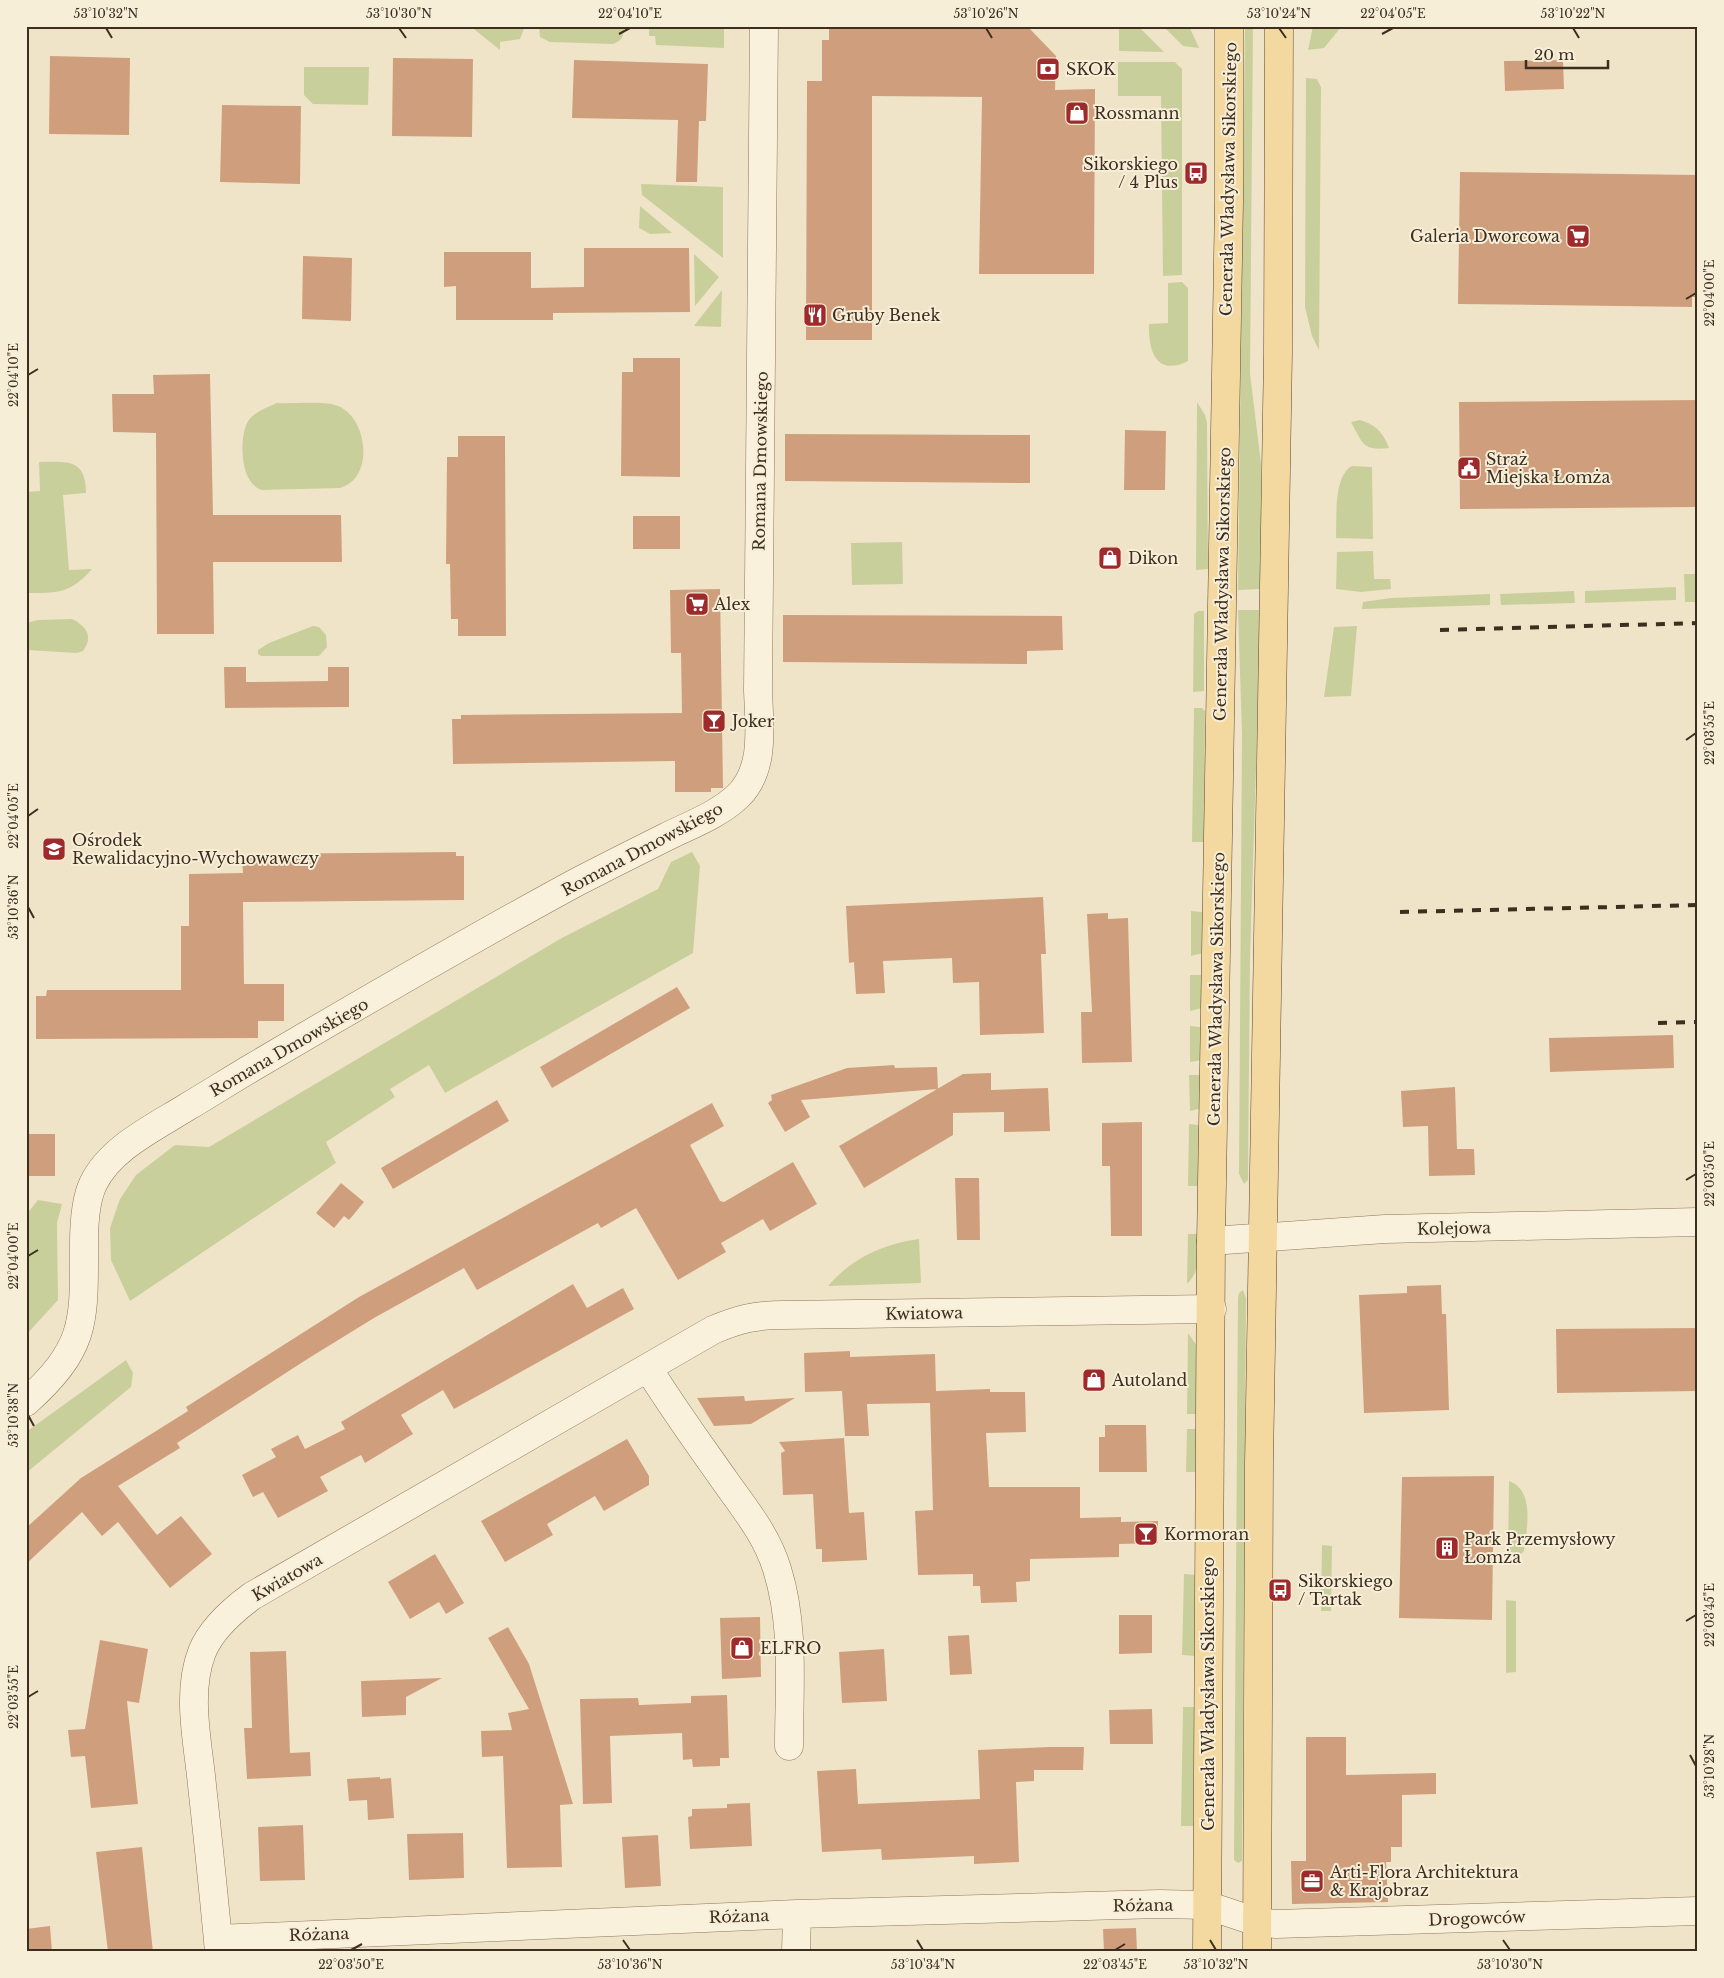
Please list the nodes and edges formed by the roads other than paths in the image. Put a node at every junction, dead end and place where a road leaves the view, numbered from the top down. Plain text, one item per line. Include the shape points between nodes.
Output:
1 (764, 26) edge
2 (1229, 26) edge
3 (1279, 26) edge
4 (1698, 1222) edge
5 (1264, 1238) junction
6 (1211, 1241) junction
7 (1212, 1309) junction
8 (648, 1368) junction
9 (26, 1402) edge
10 (789, 1746) dead end
11 (1206, 1905) junction
12 (1698, 1911) edge
13 (797, 1914) junction
14 (1257, 1922) junction
15 (218, 1945) edge
16 (796, 1952) edge
17 (1207, 1952) edge
18 (1257, 1952) edge

1 - 9 street, Romana Dmowskiego via 760,742 750,778 738,796 706,818 576,883 250,1068 134,1141 109,1161 93,1184 87,1206 81,1325 74,1348 52,1378
2 - 6 main road, Generała Władysława Sikorskiego via 1229,201
3 - 5 main road via 1278,353 1266,927
4 - 5 street, Kolejowa via 1385,1230
5 - 6 street, Kolejowa
5 - 14 main road
6 - 7 main road, Generała Władysława Sikorskiego
7 - 8 street, Kwiatowa via 754,1316 713,1330
7 - 11 main road, Generała Władysława Sikorskiego
8 - 10 street via 752,1518 777,1567 790,1641
8 - 15 street, Kwiatowa via 252,1596 211,1636 202,1652 197,1672 195,1716
11 - 13 street, Różana
11 - 14 street, Różana
11 - 17 main road, Generała Władysława Sikorskiego
12 - 14 street, Drogowców
13 - 15 street, Różana
13 - 16 street
14 - 18 main road

